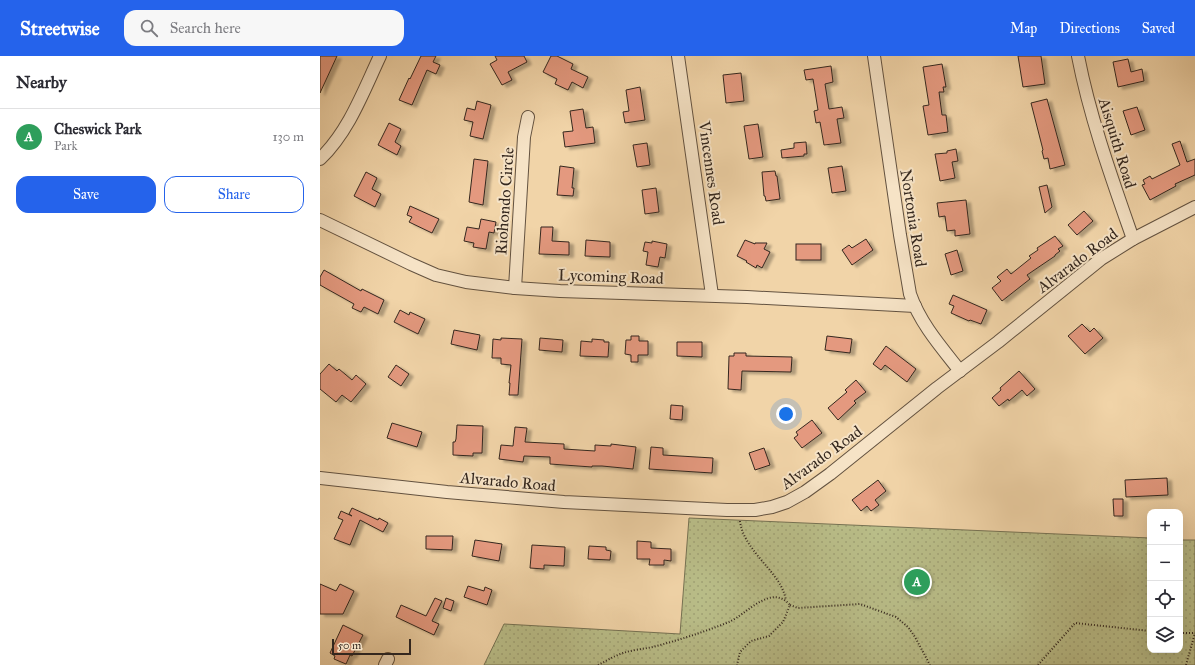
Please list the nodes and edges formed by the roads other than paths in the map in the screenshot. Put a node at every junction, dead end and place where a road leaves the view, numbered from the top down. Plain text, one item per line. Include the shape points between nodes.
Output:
1 (380, 56) edge
2 (678, 56) edge
3 (874, 56) edge
4 (1078, 56) edge
5 (528, 117) dead end
6 (320, 159) edge
7 (1195, 207) edge
8 (320, 220) edge
9 (1133, 239) junction
10 (515, 288) junction
11 (712, 296) junction
12 (915, 306) junction
13 (960, 371) junction
14 (320, 478) edge

1 - 6 street via 344,130
2 - 11 street, Vincennes Road
3 - 12 street, Nortonia Road via 900,235 910,294
4 - 9 street, Aisquith Road via 1097,133
5 - 10 street, Riohondo Circle via 524,137
7 - 9 street, Alvarado Road
8 - 10 street, Lycoming Road via 436,274 466,282
9 - 13 street, Alvarado Road via 1086,271
10 - 11 street, Lycoming Road
11 - 12 street, Lycoming Road
12 - 13 street, Nortonia Road via 930,333
13 - 14 street, Alvarado Road via 830,474 805,492 772,507 739,510 564,502

